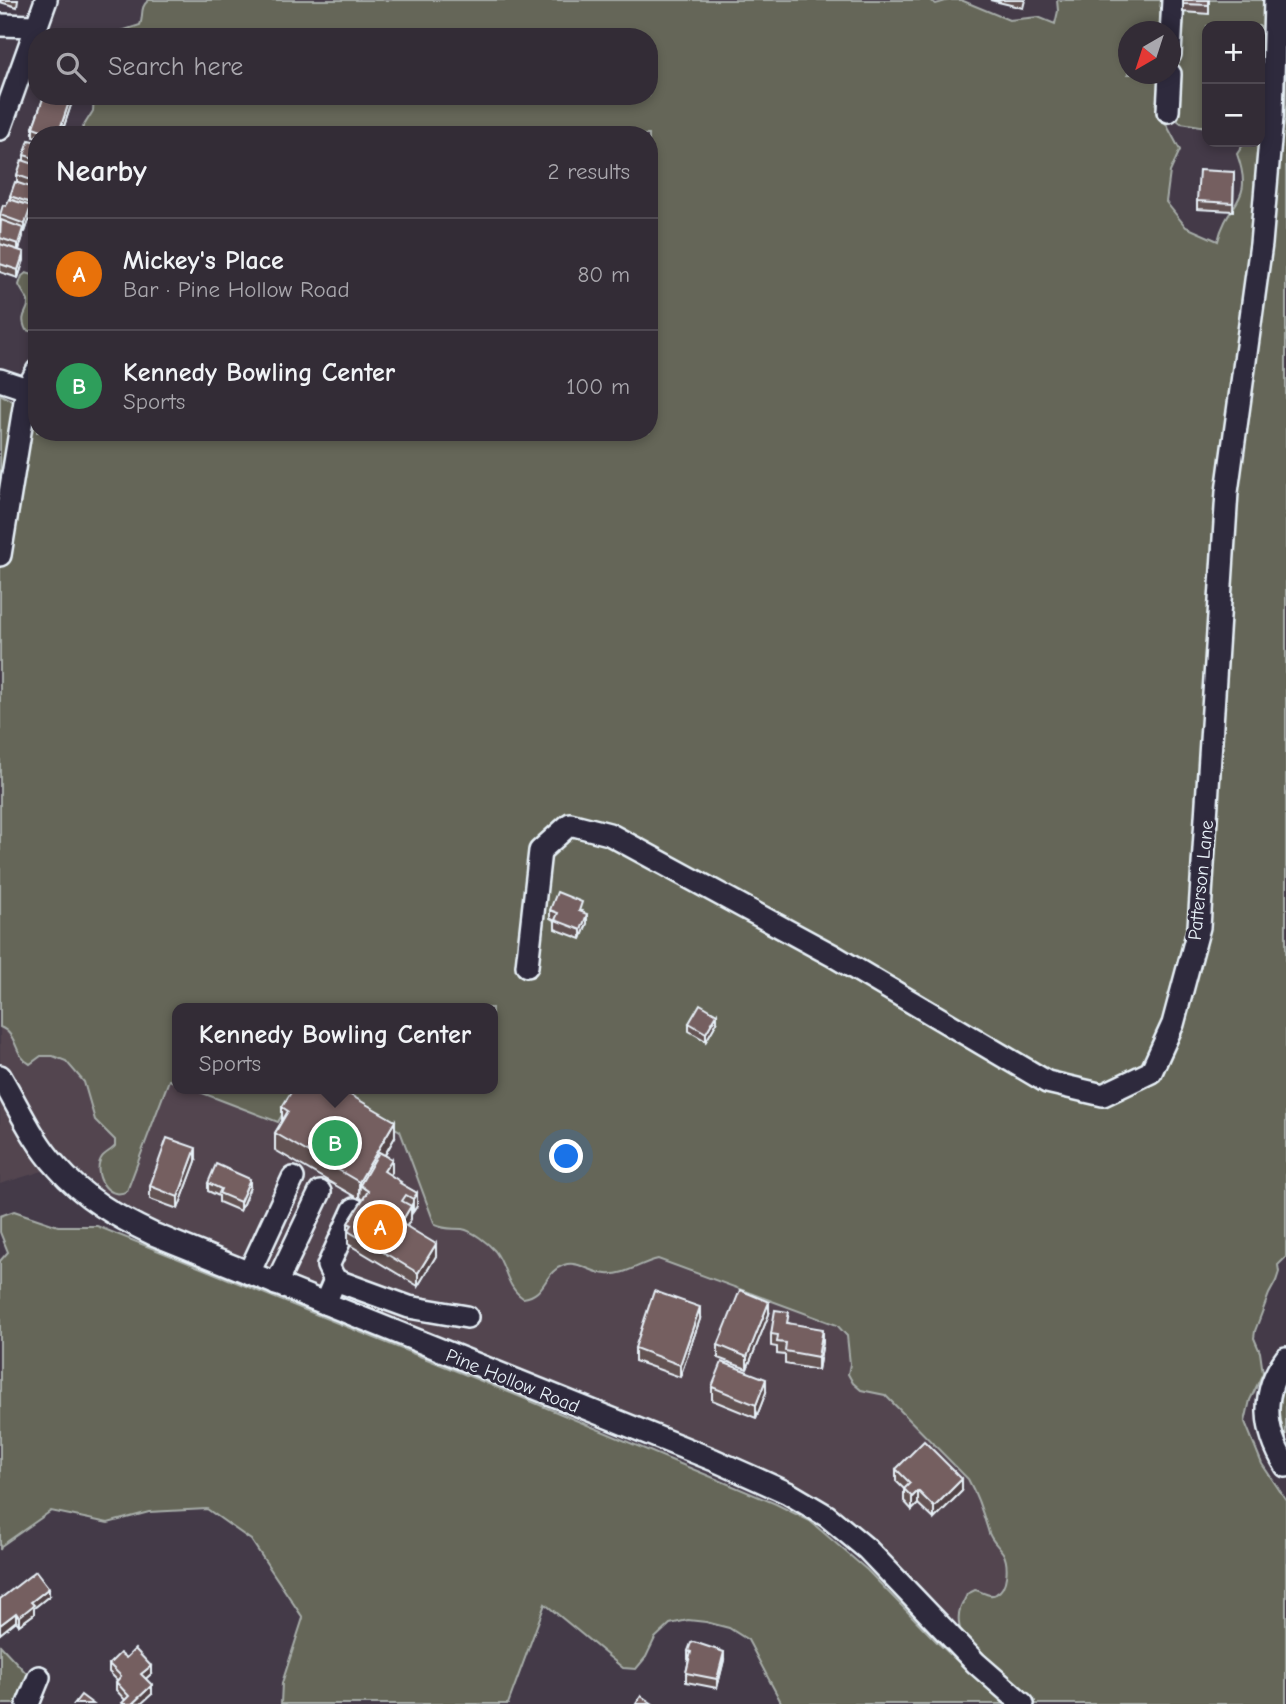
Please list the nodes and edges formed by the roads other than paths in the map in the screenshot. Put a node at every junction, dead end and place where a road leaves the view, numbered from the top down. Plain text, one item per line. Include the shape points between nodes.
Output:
1 (46, 0) edge
2 (1172, 0) edge
3 (1275, 0) edge
4 (1172, 21) edge
5 (0, 25) edge
6 (36, 26) joint
7 (28, 49) edge
8 (1169, 84) edge
9 (1168, 111) dead end
10 (0, 129) edge
11 (0, 380) edge
12 (28, 380) edge
13 (28, 402) edge
14 (0, 555) edge
15 (527, 966) dead end
16 (0, 1076) edge
17 (293, 1178) dead end
18 (320, 1192) dead end
19 (354, 1209) edge
20 (249, 1273) junction
21 (335, 1280) junction
22 (276, 1283) junction
23 (325, 1303) junction
24 (467, 1317) dead end
25 (1286, 1358) edge
26 (1286, 1466) edge
27 (39, 1677) dead end
28 (28, 1704) edge
29 (1023, 1704) edge

1 - 6 street
2 - 4 street
3 - 15 street, Patterson Lane via 1272,117 1261,244 1227,492 1199,927 1173,1024 1151,1072 1103,1095 1047,1082 832,955 633,846 570,824 540,851
5 - 6 street
7 - 10 street
8 - 9 street
11 - 12 street
13 - 14 street
16 - 20 street, Pine Hollow Road via 56,1167 86,1195 153,1234
17 - 20 street
18 - 22 street
19 - 21 street via 328,1266
20 - 22 street, Pine Hollow Road
21 - 23 street
21 - 24 street via 409,1307
22 - 23 street, Pine Hollow Road
23 - 29 street, Pine Hollow Road via 789,1493 867,1549 976,1663
25 - 26 street via 1272,1383 1268,1427
27 - 28 street

